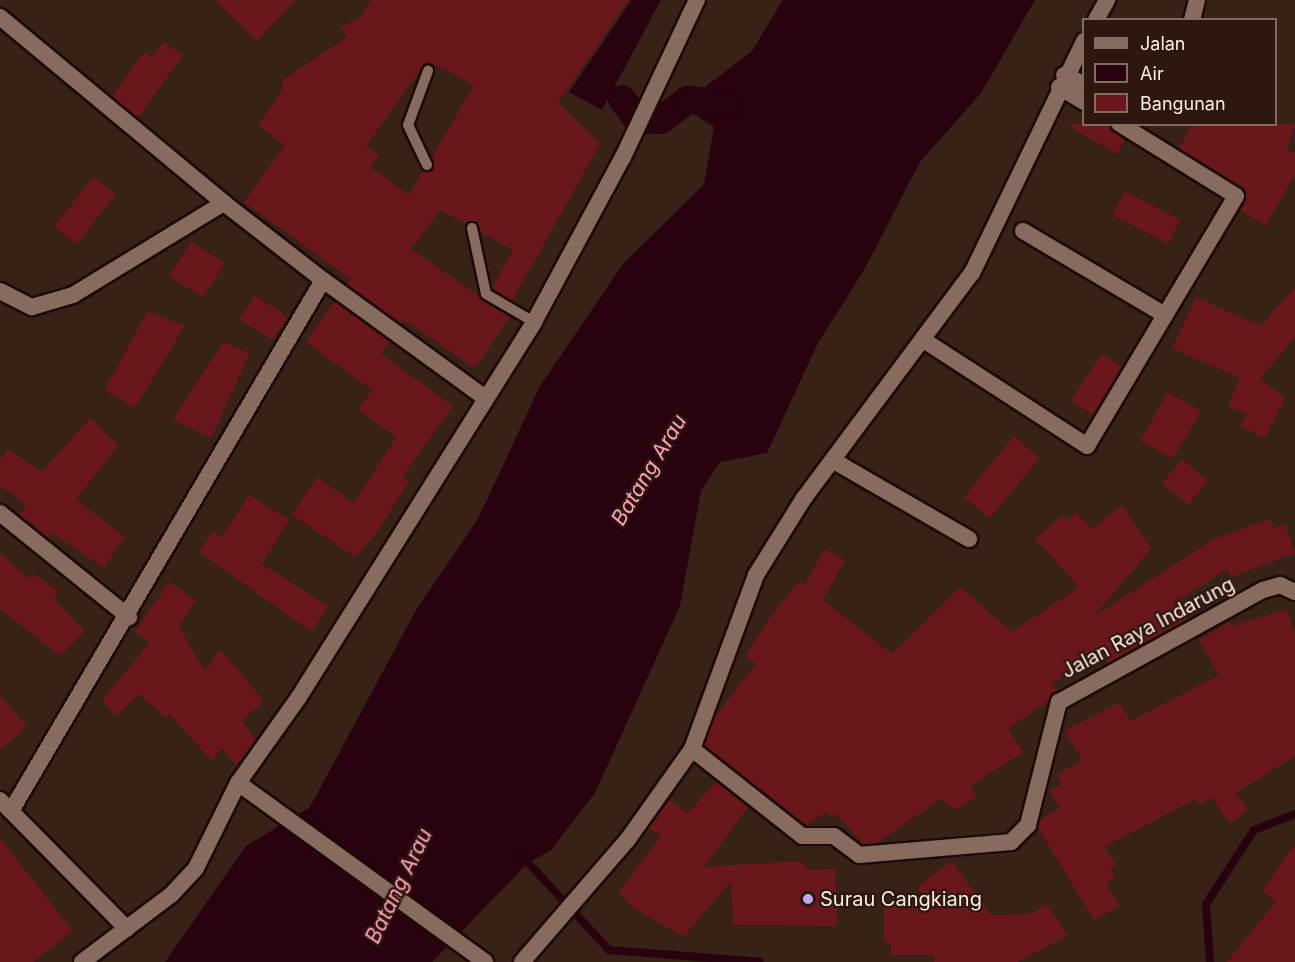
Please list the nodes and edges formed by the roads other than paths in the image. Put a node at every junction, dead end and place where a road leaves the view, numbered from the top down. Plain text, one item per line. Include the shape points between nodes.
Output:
1 (698, 0) edge
2 (1107, 0) edge
3 (1197, 0) edge
4 (0, 17) edge
5 (1097, 18) edge
6 (1192, 18) edge
7 (1082, 43) edge
8 (428, 71) dead end
9 (1062, 81) junction
10 (1082, 84) edge
11 (1082, 101) edge
12 (1123, 126) edge
13 (427, 165) dead end
14 (224, 202) junction
15 (472, 228) dead end
16 (1023, 231) dead end
17 (323, 280) junction
18 (0, 291) edge
19 (1165, 315) junction
20 (534, 322) junction
21 (925, 341) junction
22 (484, 397) junction
23 (834, 461) junction
24 (0, 513) edge
25 (969, 539) dead end
26 (1295, 592) edge
27 (129, 617) junction
28 (692, 749) junction
29 (238, 783) junction
30 (6, 806) edge
31 (127, 929) junction
32 (82, 962) edge
33 (485, 962) edge
34 (522, 962) edge

1 - 20 street via 623,157
2 - 5 street
3 - 6 street
4 - 14 street
7 - 9 street
8 - 13 lane via 408,125
9 - 10 street
9 - 11 street
9 - 21 street via 972,273
12 - 19 street via 1236,196
14 - 17 street
14 - 18 street via 73,295 32,307
15 - 20 lane via 486,294
16 - 19 street
17 - 22 street
17 - 27 street
19 - 21 street via 1087,446
20 - 22 street
21 - 23 street
22 - 29 street via 299,696
23 - 25 street
23 - 28 street via 756,574
24 - 27 street
26 - 28 street, Jalan Raya Indarung via 1280,585 1263,590 1059,702 1028,825 1011,842 859,855 834,836 802,836
27 - 30 street
28 - 34 street via 584,891
29 - 31 street via 196,868
29 - 33 street
30 - 31 street
31 - 32 street

